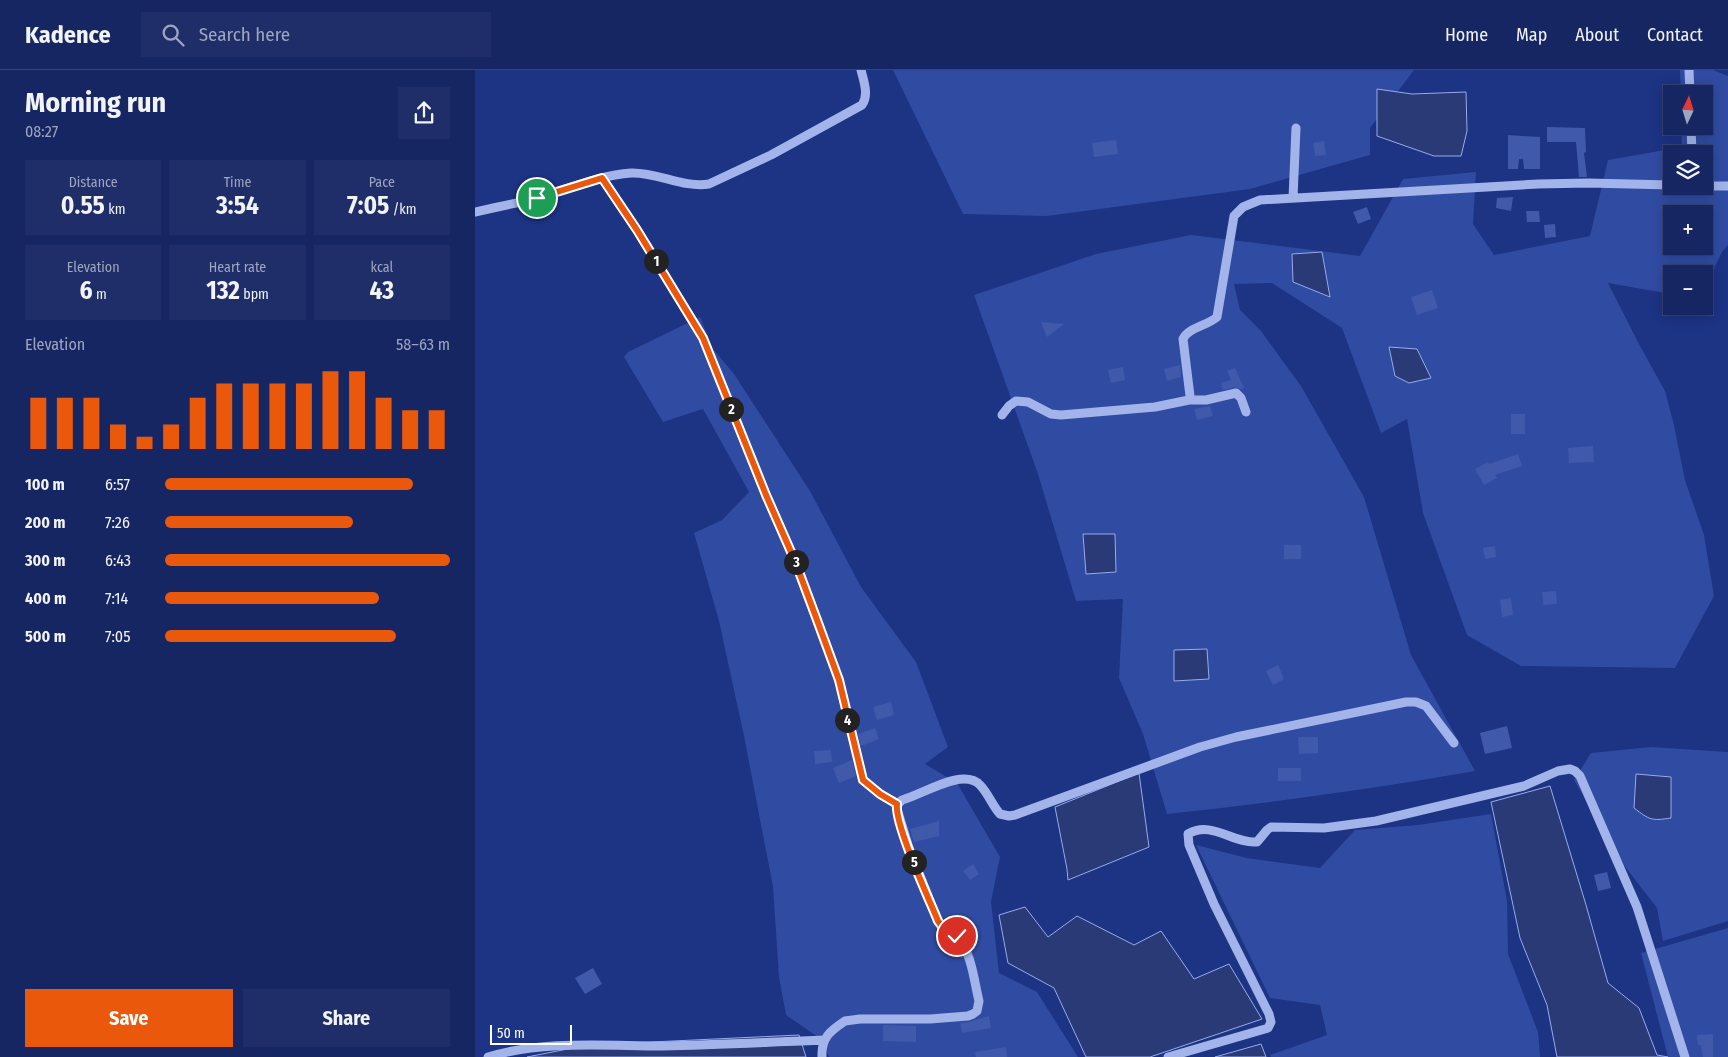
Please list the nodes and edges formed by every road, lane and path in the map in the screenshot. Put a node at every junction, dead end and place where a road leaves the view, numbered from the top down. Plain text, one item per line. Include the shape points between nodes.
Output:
1 (861, 70) edge
2 (1689, 70) edge
3 (1690, 85) edge
4 (1295, 128) dead end
5 (602, 178) junction
6 (1663, 185) edge
7 (1713, 186) edge
8 (1728, 186) edge
9 (1293, 198) junction
10 (475, 212) edge
11 (1189, 400) junction
12 (1245, 412) dead end
13 (1002, 415) dead end
14 (1454, 743) dead end
15 (897, 804) junction
16 (824, 1040) junction
17 (489, 1057) edge
18 (821, 1057) edge
19 (1168, 1057) edge
20 (1685, 1057) edge

1 - 5 street via 866,93 861,105 771,156 709,184 689,185 637,173
2 - 3 street
4 - 9 street
5 - 10 street via 537,198
5 - 15 street via 703,338 795,561 839,680 863,780
6 - 9 street via 1538,184
7 - 8 street
9 - 11 street via 1260,200 1243,207 1234,216 1217,317 1186,333 1183,339
11 - 12 street via 1206,400 1236,393
11 - 13 street via 1155,407 1061,415 1051,414 1028,402 1016,401
14 - 15 street via 1426,706 1406,702 1235,736 1015,815 1000,814 985,791 970,778 955,780
15 - 16 street via 909,848 938,921 944,929 957,936 968,956 978,1008 968,1016 954,1018 845,1021
16 - 17 street via 688,1046 552,1046 506,1051
16 - 18 street
19 - 20 street via 1269,1028 1271,1022 1214,904 1189,845 1188,834 1215,831 1243,842 1257,842 1273,827 1324,828 1376,821 1524,786 1567,769 1580,776 1637,907

